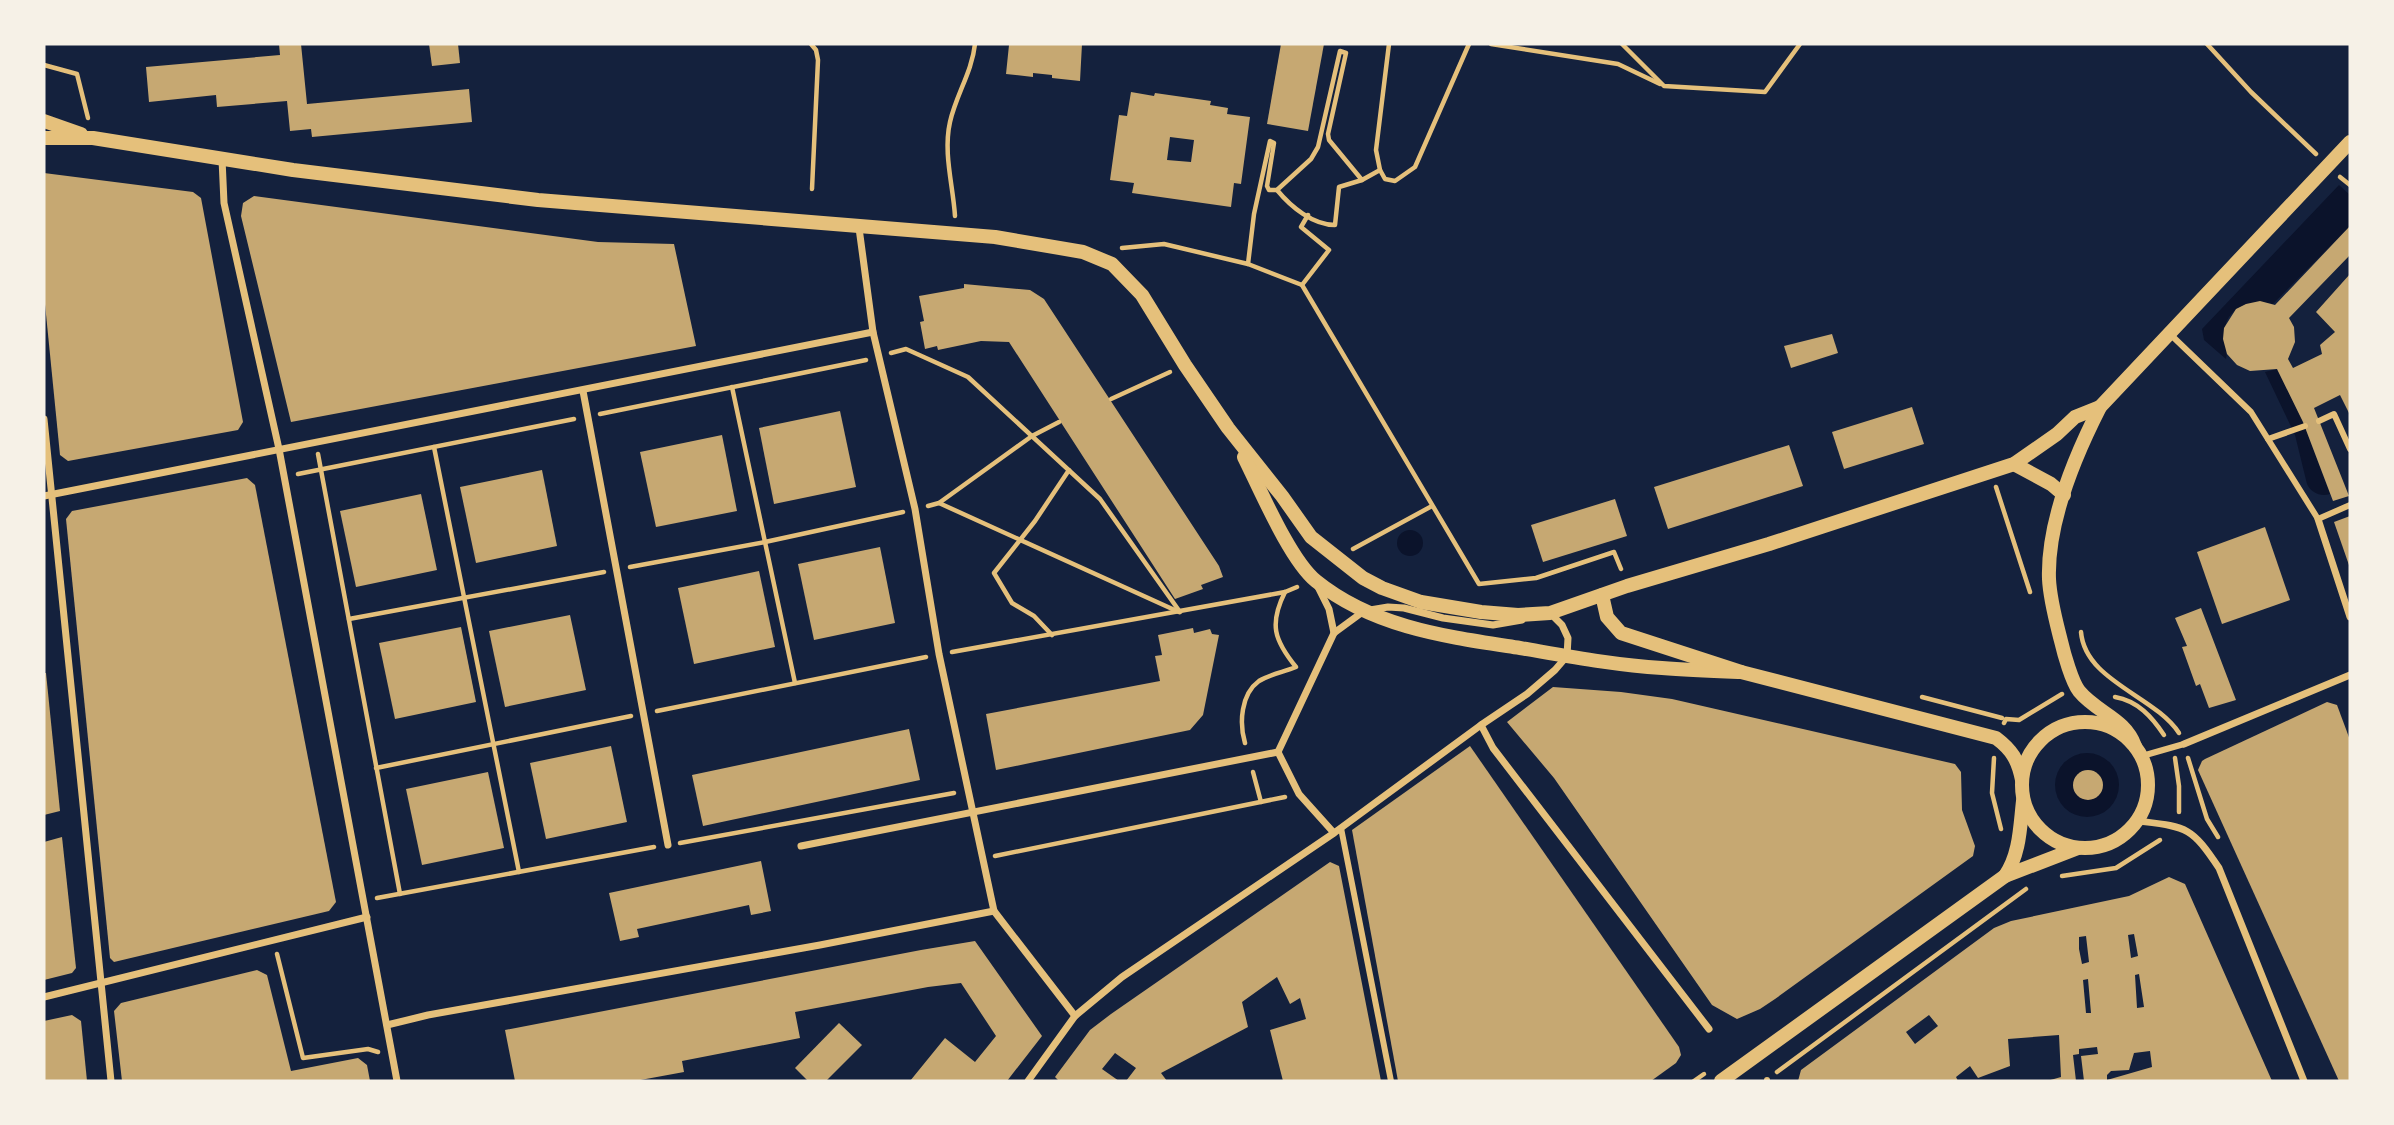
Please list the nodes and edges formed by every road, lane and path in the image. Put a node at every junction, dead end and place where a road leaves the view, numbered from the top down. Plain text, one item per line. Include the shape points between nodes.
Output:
1 (811, 44) edge
2 (975, 44) edge
3 (1389, 44) edge
4 (1469, 44) edge
5 (1491, 44) edge
6 (1622, 44) edge
7 (1800, 44) edge
8 (2207, 44) edge
9 (44, 65) edge
10 (1664, 86) junction
11 (44, 121) edge
12 (44, 138) edge
13 (93, 138) junction
14 (2350, 142) edge
15 (222, 159) junction
16 (2328, 166) junction
17 (1380, 170) junction
18 (1362, 180) junction
19 (2350, 185) edge
20 (813, 189) dead end
21 (1277, 190) junction
22 (1308, 215) junction
23 (859, 228) junction
24 (956, 234) junction
25 (1116, 249) dead end
26 (1248, 264) junction
27 (1301, 285) junction
28 (873, 332) junction
29 (2171, 334) junction
30 (880, 357) junction
31 (1185, 365) junction
32 (733, 387) dead end
33 (583, 391) junction
34 (1111, 399) dead end
35 (2100, 407) junction
36 (44, 419) edge
37 (2319, 421) dead end
38 (1059, 422) dead end
39 (2305, 426) dead end
40 (1228, 428) junction
41 (1032, 436) junction
42 (2268, 439) junction
43 (316, 443) junction
44 (433, 447) dead end
45 (279, 449) junction
46 (2350, 449) edge
47 (2014, 464) junction
48 (1069, 470) junction
49 (1991, 471) junction
50 (2064, 495) junction
51 (47, 496) edge
52 (939, 503) junction
53 (2350, 505) edge
54 (1432, 506) junction
55 (915, 509) junction
56 (2318, 519) junction
57 (1019, 538) junction
58 (1354, 557) dead end
59 (1623, 574) dead end
60 (1314, 580) junction
61 (1284, 593) junction
62 (1602, 595) junction
63 (2032, 599) dead end
64 (1364, 611) junction
65 (1180, 612) junction
66 (1550, 612) junction
67 (2350, 617) edge
68 (2081, 632) dead end
69 (1335, 633) junction
70 (1052, 635) junction
71 (939, 654) junction
72 (1567, 656) junction
73 (1741, 672) junction
74 (2350, 675) edge
75 (795, 683) dead end
76 (2078, 691) junction
77 (2114, 696) dead end
78 (1481, 725) junction
79 (1996, 737) junction
80 (2184, 744) junction
81 (2173, 748) junction
82 (2138, 751) junction
83 (1278, 752) junction
84 (1249, 757) junction
85 (2022, 780) junction
86 (969, 791) junction
87 (1299, 794) junction
88 (2023, 800) junction
89 (1261, 802) junction
90 (974, 811) junction
91 (2138, 821) junction
92 (2179, 826) junction
93 (1337, 830) junction
94 (2003, 835) dead end
95 (2220, 840) dead end
96 (668, 845) junction
97 (801, 846) dead end
98 (2078, 848) junction
99 (983, 858) junction
100 (519, 872) junction
101 (2006, 876) junction
102 (2059, 876) dead end
103 (2029, 884) dead end
104 (400, 894) junction
105 (363, 900) junction
106 (994, 911) junction
107 (367, 917) junction
108 (274, 939) junction
109 (101, 982) junction
110 (44, 996) edge
111 (1075, 1016) junction
112 (387, 1025) junction
113 (1709, 1029) dead end
114 (393, 1057) junction
115 (1710, 1070) dead end
116 (111, 1081) edge
117 (397, 1081) edge
118 (1028, 1081) edge
119 (1391, 1081) edge
120 (1694, 1081) edge
121 (1721, 1081) edge
122 (1767, 1081) edge
123 (2304, 1081) edge

1 - 20 path via 818,60
2 - 24 path via 973,62 950,121 947,145
3 - 17 path via 1376,150
4 - 17 path via 1415,167 1395,181 1385,179
5 - 10 path via 1618,64
6 - 10 path
7 - 10 path via 1765,92
8 - 16 path
9 - 13 path via 77,74
11 - 13 main road
12 - 13 main road
13 - 15 main road
14 - 16 main road
15 - 23 main road via 538,200
15 - 45 street via 224,203
16 - 19 path
16 - 29 main road
17 - 18 path
18 - 21 path via 1329,140 1346,53 1340,51 1318,147
18 - 22 path via 1339,187 1335,225 1322,225
21 - 22 path via 1288,204
21 - 26 path via 1267,186 1275,143 1270,141
22 - 27 path via 1301,227 1329,250
23 - 24 main road
23 - 28 street
24 - 31 main road via 1083,252 1112,264 1142,295
25 - 26 path via 1164,244
26 - 27 path
27 - 54 path
28 - 30 street
28 - 33 street
29 - 35 main road
29 - 42 street via 2251,412
30 - 41 path via 906,349 968,377
30 - 55 street
31 - 34 path
31 - 40 main road
32 - 75 path
33 - 43 street
33 - 96 street
35 - 47 main road via 2075,417
35 - 50 main road via 2074,458
36 - 51 street
37 - 46 street via 2334,414
38 - 41 path
39 - 42 street
40 - 60 main road via 1293,553
40 - 66 main road via 1311,537 1363,578 1421,602 1518,615
41 - 48 path
41 - 52 path
42 - 56 street
43 - 45 street
43 - 104 path
44 - 100 path
45 - 51 street
45 - 105 street
47 - 49 main road
47 - 50 main road
48 - 57 path
48 - 65 path via 1100,499
49 - 62 main road
49 - 63 path
50 - 76 main road via 2050,548 2049,579 2063,649
51 - 109 street
52 - 55 path
52 - 57 path
53 - 56 street
54 - 58 path via 1365,541 1348,553
54 - 59 path via 1479,584 1536,578 1614,552
55 - 71 street
56 - 67 street
57 - 65 path
57 - 70 path via 994,573 1012,603 1034,616
60 - 61 path
60 - 64 main road
60 - 69 street
61 - 65 path
61 - 84 path via 1275,611 1275,631 1282,650 1296,667 1260,681 1249,692 1242,736
62 - 66 main road
62 - 73 main road via 1607,617 1621,633
64 - 66 street via 1404,608 1493,625
64 - 69 street
64 - 72 main road via 1396,624 1468,640
65 - 70 path
66 - 72 street via 1568,638
68 - 80 path via 2099,670 2169,721
69 - 83 street
70 - 71 path
71 - 86 street
72 - 73 main road
72 - 78 street via 1536,686
73 - 79 main road
74 - 80 street
76 - 79 path via 2064,692 2019,720 2006,719
76 - 82 main road via 2123,724
77 - 81 path via 2126,698 2150,714
78 - 93 street
78 - 113 street via 1493,748
79 - 85 main road via 2010,748
79 - 94 path via 1992,793
80 - 81 street
80 - 95 path via 2207,819
81 - 82 street
81 - 92 path
82 - 85 main road via 2106,725 2070,724 2041,740 2025,765
82 - 91 main road via 2148,789
83 - 84 street
83 - 87 street
84 - 89 path
84 - 90 street
85 - 88 main road
86 - 90 street
86 - 96 path
87 - 89 path
87 - 93 street
88 - 98 main road via 2042,832 2062,846
88 - 101 main road via 2019,842
89 - 99 path
90 - 97 street
90 - 99 street
91 - 92 street
91 - 98 main road via 2105,845
92 - 102 path via 2116,868
92 - 123 street via 2200,840 2219,868
93 - 111 street via 1122,977
93 - 119 street
96 - 100 path
98 - 101 main road
99 - 106 street
100 - 104 path
101 - 121 main road
103 - 122 path
104 - 105 path
105 - 107 street
106 - 111 street
106 - 112 street
107 - 108 street
107 - 112 street
108 - 109 street
108 - 114 path via 303,1058 368,1049
109 - 110 street
109 - 116 street
111 - 118 street
112 - 114 street
114 - 117 street
115 - 120 path

